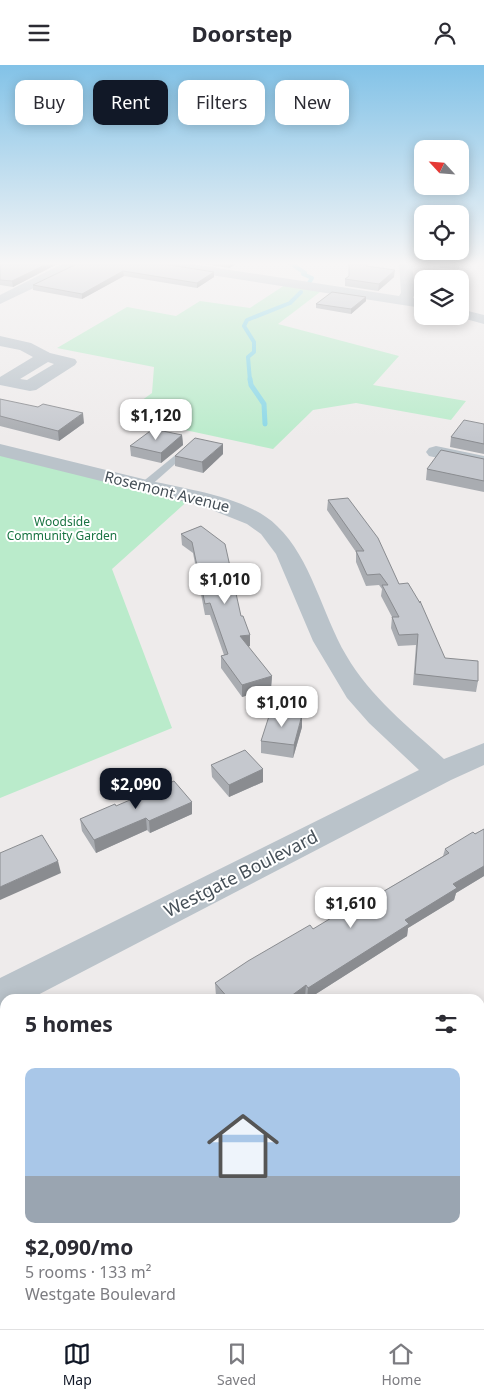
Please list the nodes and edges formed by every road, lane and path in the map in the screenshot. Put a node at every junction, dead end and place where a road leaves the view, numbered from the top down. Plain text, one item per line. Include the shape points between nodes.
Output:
1 (0, 341) edge
2 (45, 357) dead end
3 (191, 445) edge
4 (0, 450) edge
5 (436, 452) dead end
6 (484, 462) edge
7 (144, 485) junction
8 (484, 753) edge
9 (440, 773) junction
10 (5, 994) edge

1 - 2 street via 25,346
3 - 7 lane
4 - 7 street, Rosemont Avenue
5 - 6 street
7 - 9 street, Rosemont Avenue via 232,508 266,527 291,557 319,628 347,678 373,710
8 - 9 street, Westgate Boulevard
9 - 10 street, Westgate Boulevard

